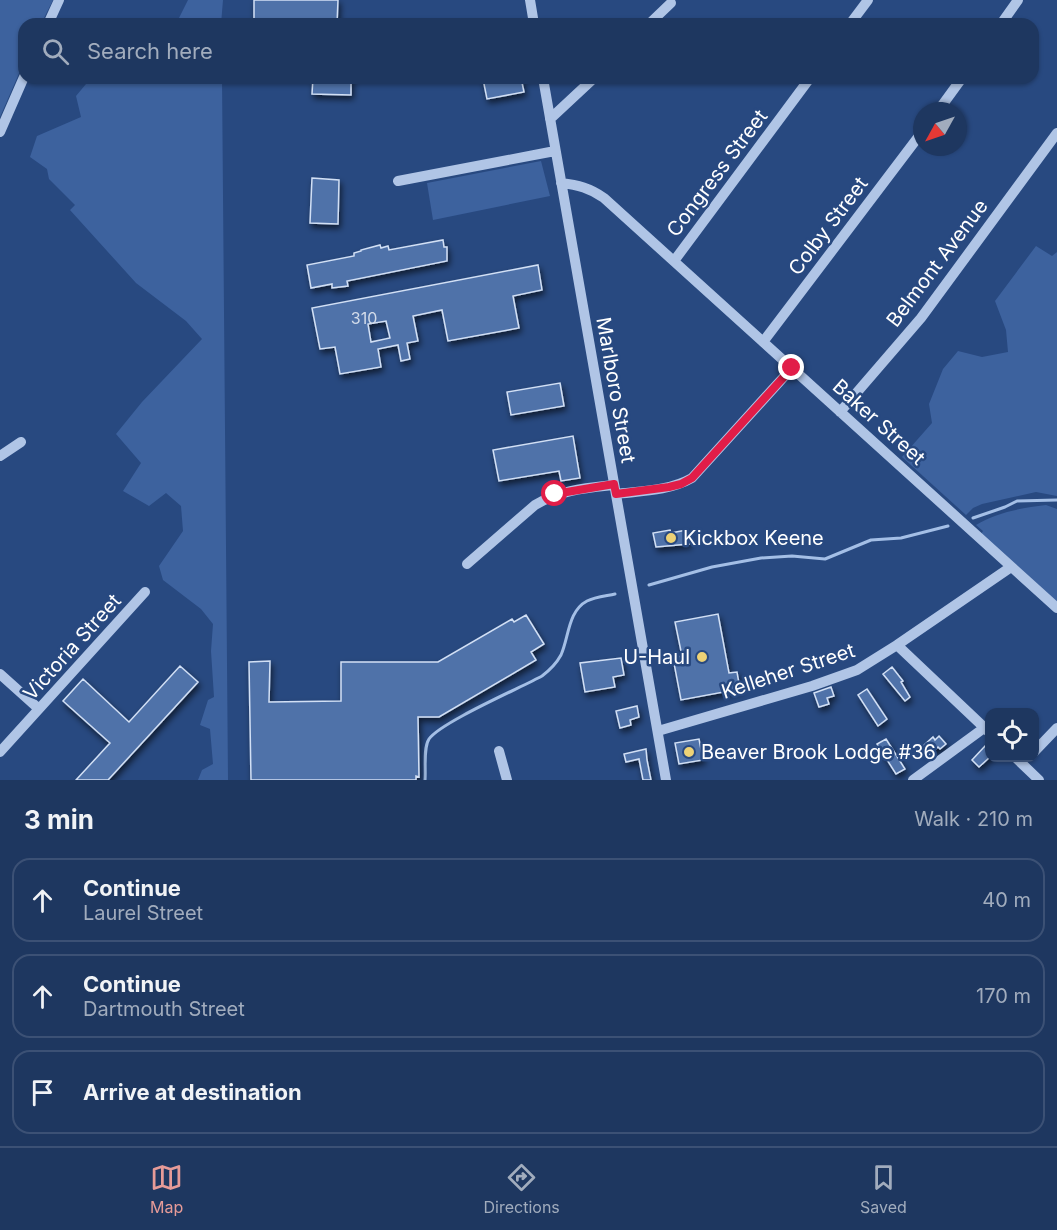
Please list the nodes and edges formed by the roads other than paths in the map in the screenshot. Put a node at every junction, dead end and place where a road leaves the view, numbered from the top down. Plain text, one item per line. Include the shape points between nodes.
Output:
1 (59, 0) edge
2 (530, 0) edge
3 (868, 0) edge
4 (1018, 0) edge
5 (671, 3) dead end
6 (51, 18) edge
7 (533, 18) edge
8 (655, 18) edge
9 (854, 18) edge
10 (1004, 18) edge
11 (21, 84) edge
12 (544, 84) edge
13 (588, 84) edge
14 (806, 84) edge
15 (958, 84) edge
16 (945, 102) edge
17 (550, 119) junction
18 (0, 132) edge
19 (1057, 133) edge
20 (913, 144) edge
21 (555, 151) junction
22 (398, 181) dead end
23 (561, 183) junction
24 (674, 261) junction
25 (763, 342) junction
26 (792, 368) junction
27 (840, 412) junction
28 (21, 442) dead end
29 (0, 456) edge
30 (615, 489) junction
31 (467, 564) dead end
32 (1011, 567) junction
33 (145, 592) dead end
34 (1057, 608) edge
35 (897, 645) junction
36 (0, 674) edge
37 (39, 709) junction
38 (985, 728) edge
39 (1057, 728) edge
40 (658, 731) junction
41 (985, 731) edge
42 (1039, 748) edge
43 (500, 751) dead end
44 (0, 752) edge
45 (1025, 762) edge
46 (507, 780) edge
47 (666, 780) edge
48 (913, 780) edge
49 (1039, 780) edge

1 - 6 street
2 - 7 street
3 - 9 street
4 - 10 street
5 - 8 street
11 - 18 street
12 - 17 street, Marlboro Street
13 - 17 street
14 - 24 street, Congress Street
15 - 16 street
17 - 21 street, Marlboro Street
19 - 27 street, Belmont Avenue via 921,318
20 - 25 street, Colby Street
21 - 22 street
21 - 23 street, Marlboro Street
23 - 24 street, Baker Street via 591,189
23 - 30 street, Marlboro Street
24 - 25 street, Baker Street
25 - 26 street, Baker Street
26 - 27 street, Baker Street
26 - 30 street via 692,478 669,487
27 - 32 street, Baker Street
28 - 29 street
30 - 31 street via 566,491 546,498
30 - 40 street, Marlboro Street
32 - 34 street, Baker Street
32 - 35 street, Kelleher Street
33 - 37 street, Victoria Street
35 - 38 street
35 - 40 street, Kelleher Street via 857,670
36 - 37 street
37 - 44 street, Victoria Street
39 - 42 street
40 - 47 street, Marlboro Street
41 - 48 street
43 - 46 street
45 - 49 street

